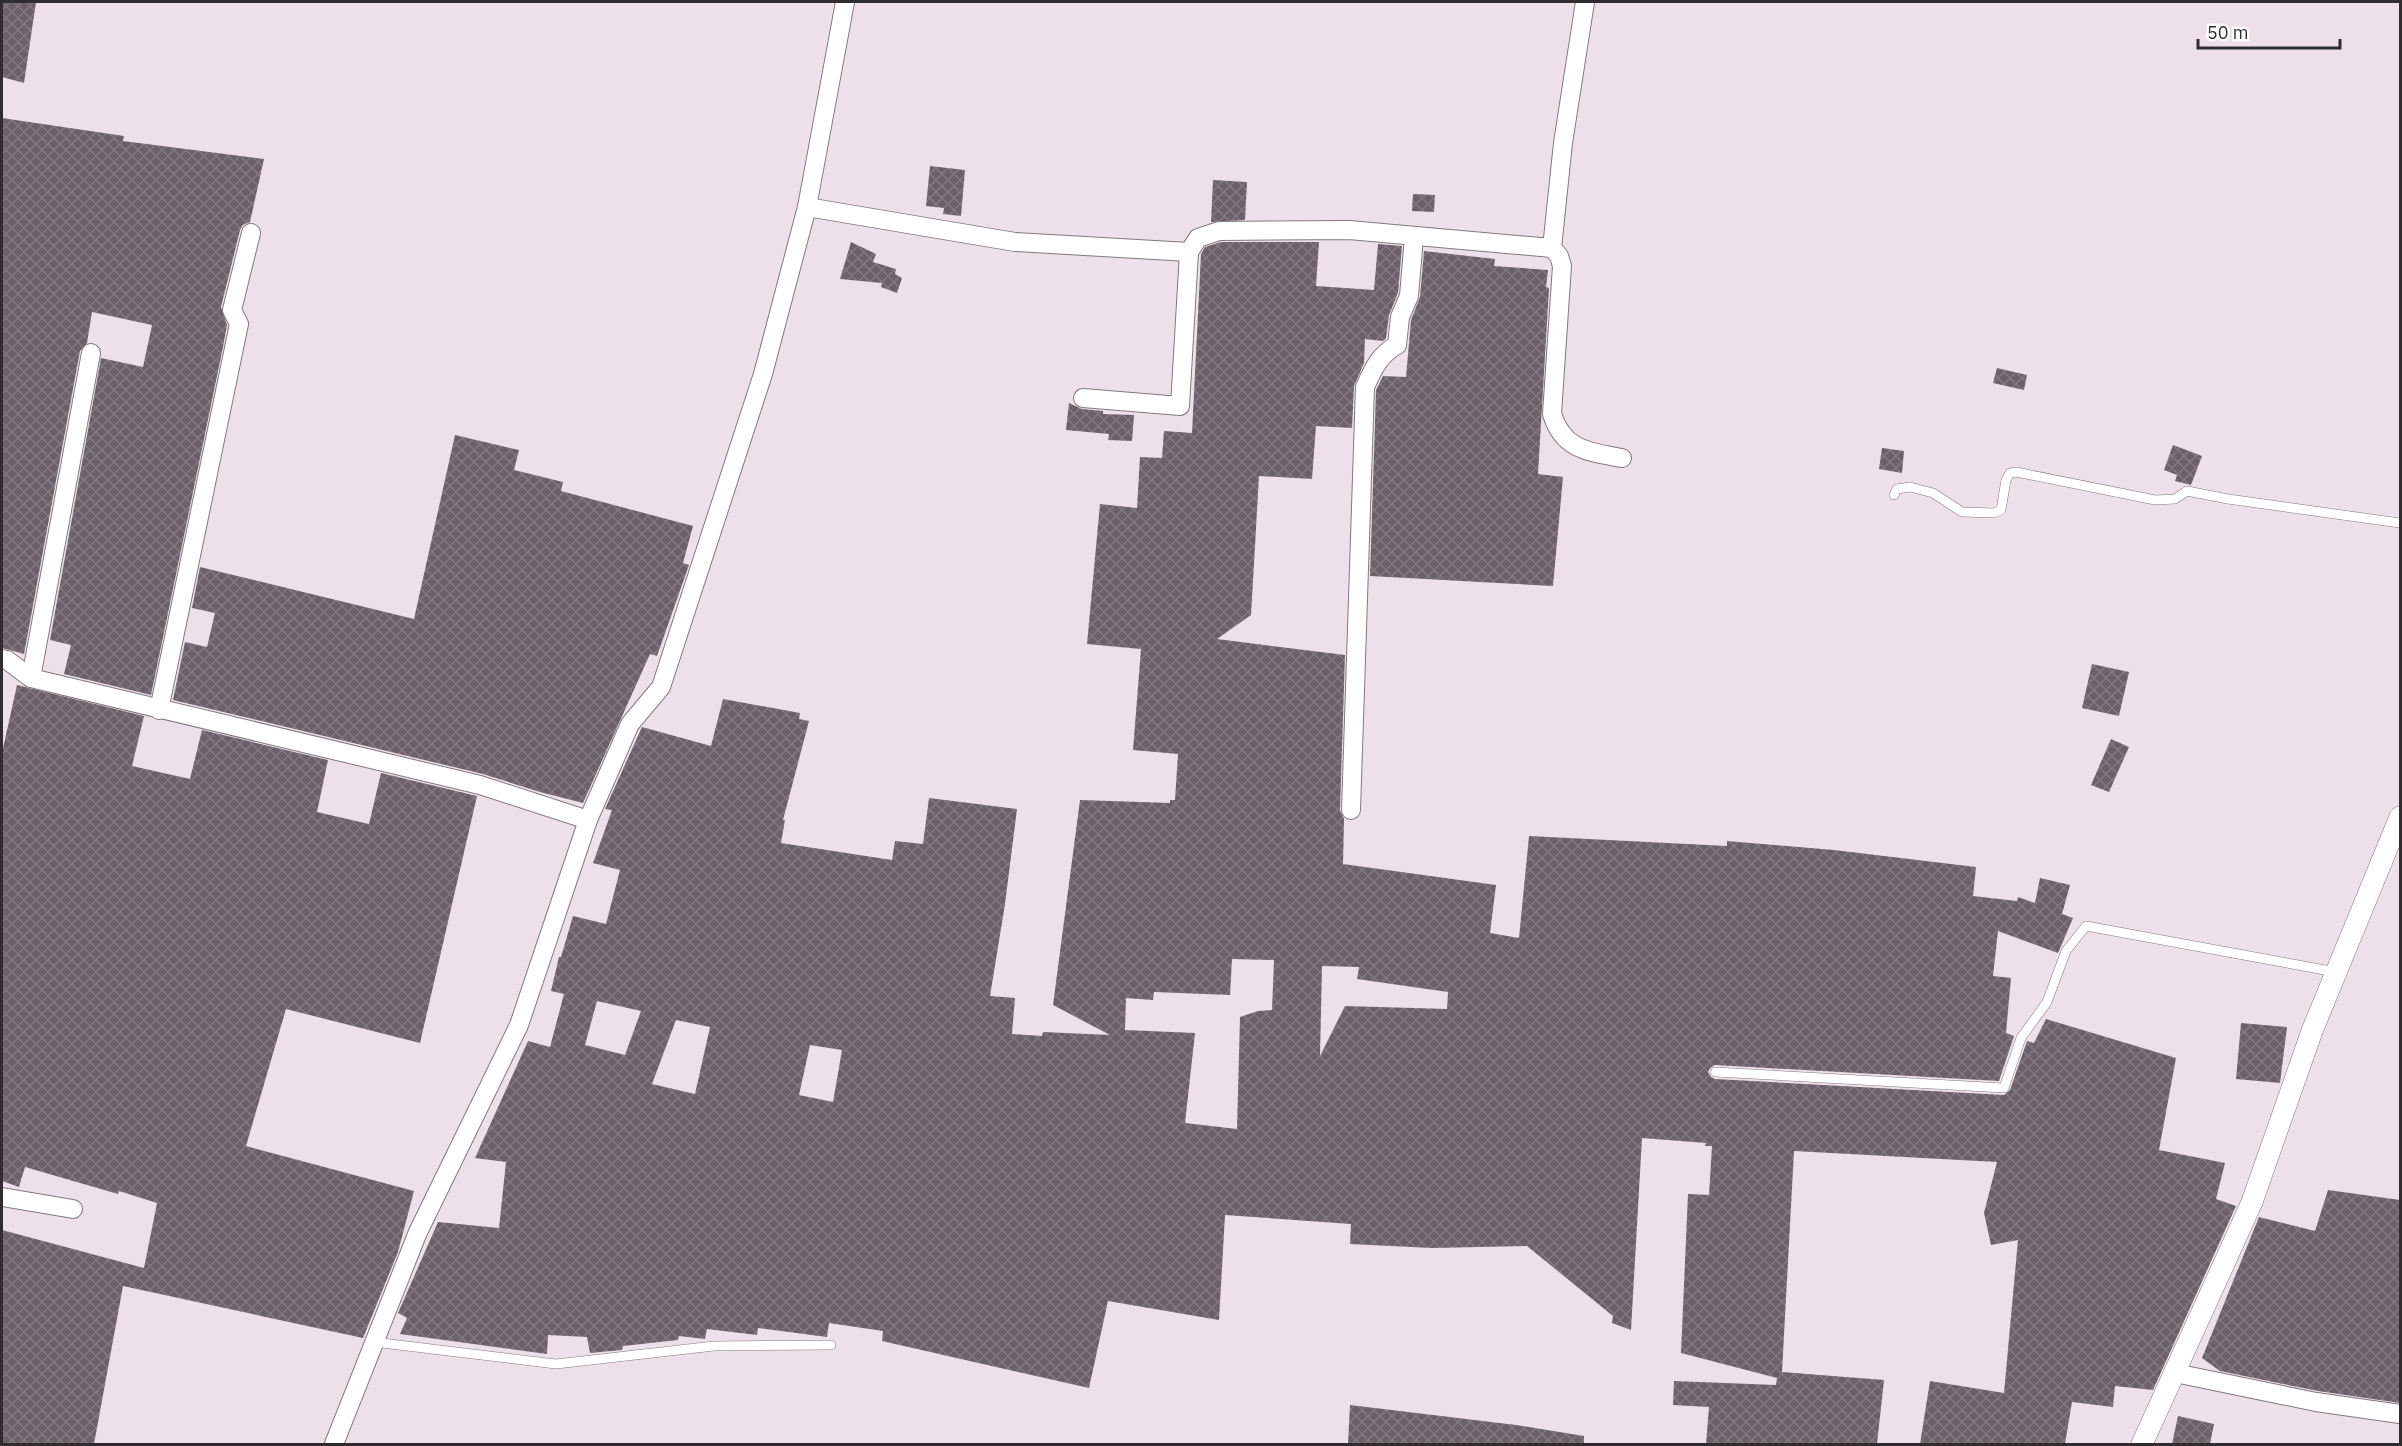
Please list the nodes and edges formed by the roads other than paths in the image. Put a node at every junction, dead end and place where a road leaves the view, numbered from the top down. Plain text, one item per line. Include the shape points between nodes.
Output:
1 (845, 2) edge
2 (1585, 2) edge
3 (807, 207) junction
4 (251, 232) dead end
5 (1414, 237) junction
6 (1552, 248) junction
7 (1189, 252) junction
8 (91, 353) dead end
9 (1083, 398) dead end
10 (1622, 458) dead end
11 (1894, 495) dead end
12 (2400, 523) edge
13 (2, 658) edge
14 (31, 678) junction
15 (159, 710) junction
16 (1351, 810) dead end
17 (2400, 818) edge
18 (588, 820) junction
19 (2337, 972) junction
20 (1715, 1072) dead end
21 (2, 1197) edge
22 (73, 1209) dead end
23 (374, 1342) junction
24 (831, 1344) dead end
25 (2175, 1373) junction
26 (2400, 1414) edge
27 (334, 1444) edge
28 (2142, 1444) edge

1 - 3 street
2 - 6 street via 1563,143
3 - 7 street via 1015,242
3 - 18 street via 763,374 661,687 630,724
4 - 15 street via 232,310 239,324
5 - 6 street
5 - 7 street via 1349,230 1219,231 1198,238
5 - 16 street via 1409,296 1400,317 1397,345 1381,358 1365,387
6 - 10 street via 1562,266 1552,414 1557,429 1568,441 1587,452
7 - 9 street via 1180,406
8 - 14 street
11 - 12 lane via 1897,489 1910,487 1933,493 1962,512 1994,513 2001,510 2006,480 2016,472 2155,500 2175,499 2187,491
13 - 14 street
14 - 15 street
15 - 18 street via 480,785
17 - 19 street
18 - 23 street via 519,1025 417,1232
19 - 20 lane via 2086,926 2067,951 2047,1002 2021,1038 2004,1088
19 - 25 street via 2252,1202
21 - 22 street
23 - 24 lane via 556,1364 714,1346
23 - 27 street
25 - 26 street via 2316,1402
25 - 28 street

